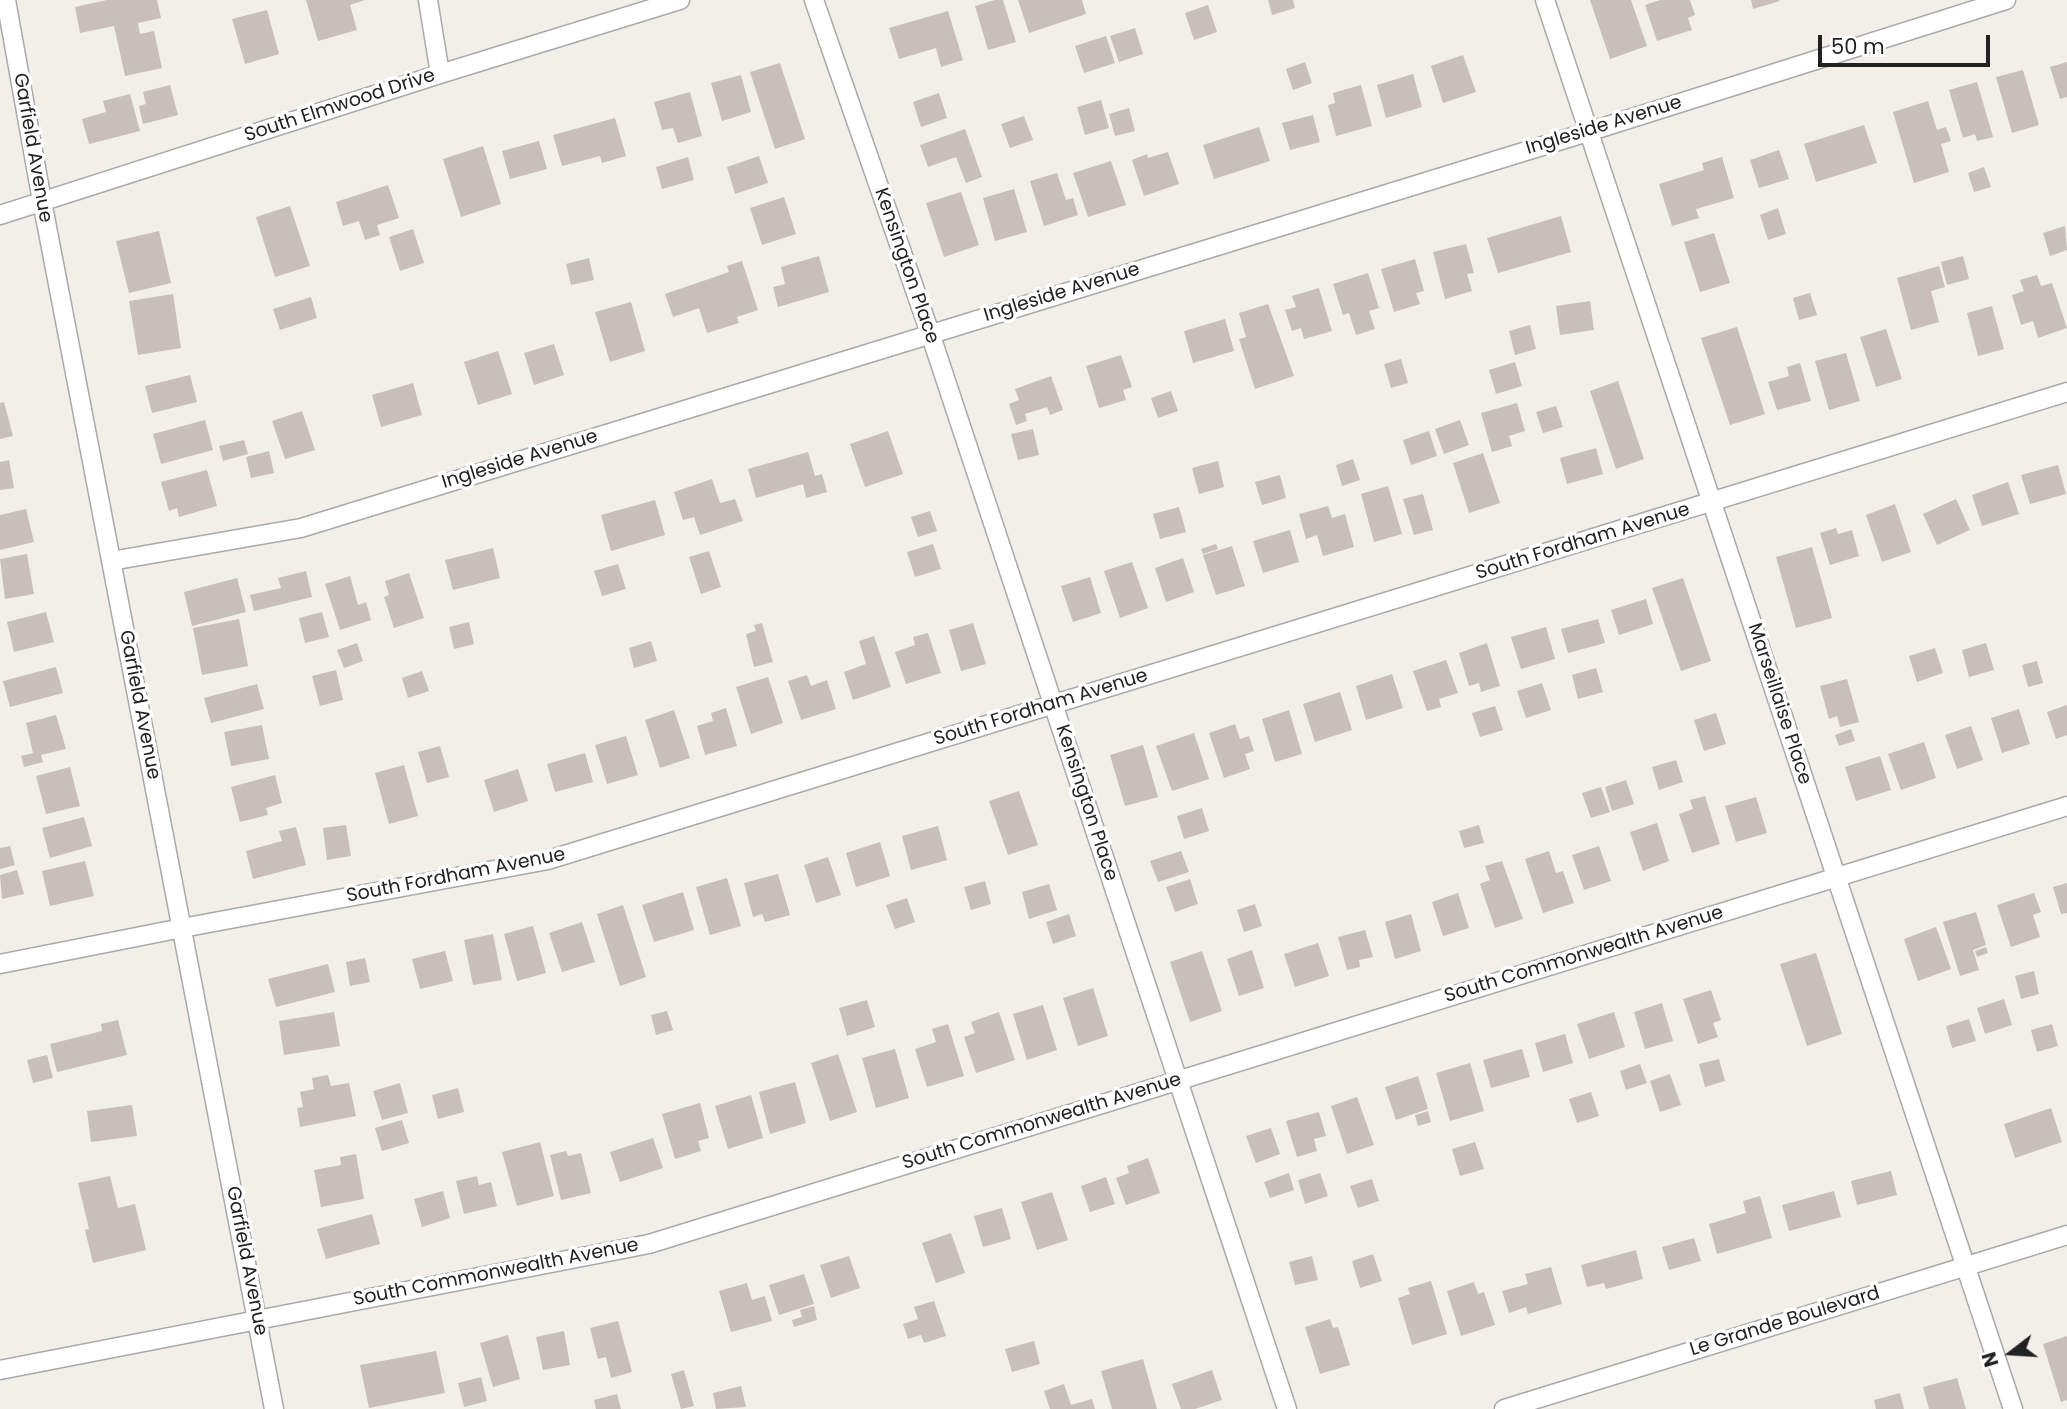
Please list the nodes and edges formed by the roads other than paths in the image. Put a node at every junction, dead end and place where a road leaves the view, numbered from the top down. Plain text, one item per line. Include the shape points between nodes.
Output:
1 (6, 0) edge
2 (428, 0) edge
3 (680, 0) edge
4 (814, 0) edge
5 (1545, 0) edge
6 (2006, 0) edge
7 (440, 74) junction
8 (1588, 132) junction
9 (42, 201) junction
10 (0, 215) edge
11 (930, 333) junction
12 (2067, 392) edge
13 (1712, 502) junction
14 (111, 561) junction
15 (1053, 704) junction
16 (2067, 806) edge
17 (1837, 877) junction
18 (182, 928) junction
19 (0, 964) edge
20 (1178, 1080) junction
21 (2067, 1235) edge
22 (1965, 1266) junction
23 (257, 1320) junction
24 (0, 1370) edge
25 (274, 1409) edge
26 (1287, 1409) edge
27 (1504, 1409) edge
28 (2013, 1409) edge

1 - 9 street, Garfield Avenue
2 - 7 street
3 - 7 street, South Elmwood Drive
4 - 11 street, Kensington Place
5 - 8 street, Marseillaise Place
6 - 8 street, Ingleside Avenue
7 - 9 street, South Elmwood Drive
8 - 11 street, Ingleside Avenue
8 - 13 street, Marseillaise Place
9 - 10 street, South Elmwood Drive
9 - 14 street, Garfield Avenue
11 - 14 street, Ingleside Avenue via 301,528
11 - 15 street, Kensington Place
12 - 13 street, South Fordham Avenue
13 - 15 street, South Fordham Avenue
13 - 17 street, Marseillaise Place
14 - 18 street, Garfield Avenue
15 - 18 street, South Fordham Avenue via 548,860
15 - 20 street, Kensington Place
16 - 17 street, South Commonwealth Avenue
17 - 20 street, South Commonwealth Avenue
17 - 22 street, Marseillaise Place
18 - 19 street, South Fordham Avenue
18 - 23 street, Garfield Avenue
20 - 23 street, South Commonwealth Avenue via 649,1244
20 - 26 street, Kensington Place
21 - 22 street, Le Grande Boulevard
22 - 27 street, Le Grande Boulevard
22 - 28 street, Marseillaise Place
23 - 24 street, South Commonwealth Avenue
23 - 25 street, Garfield Avenue

